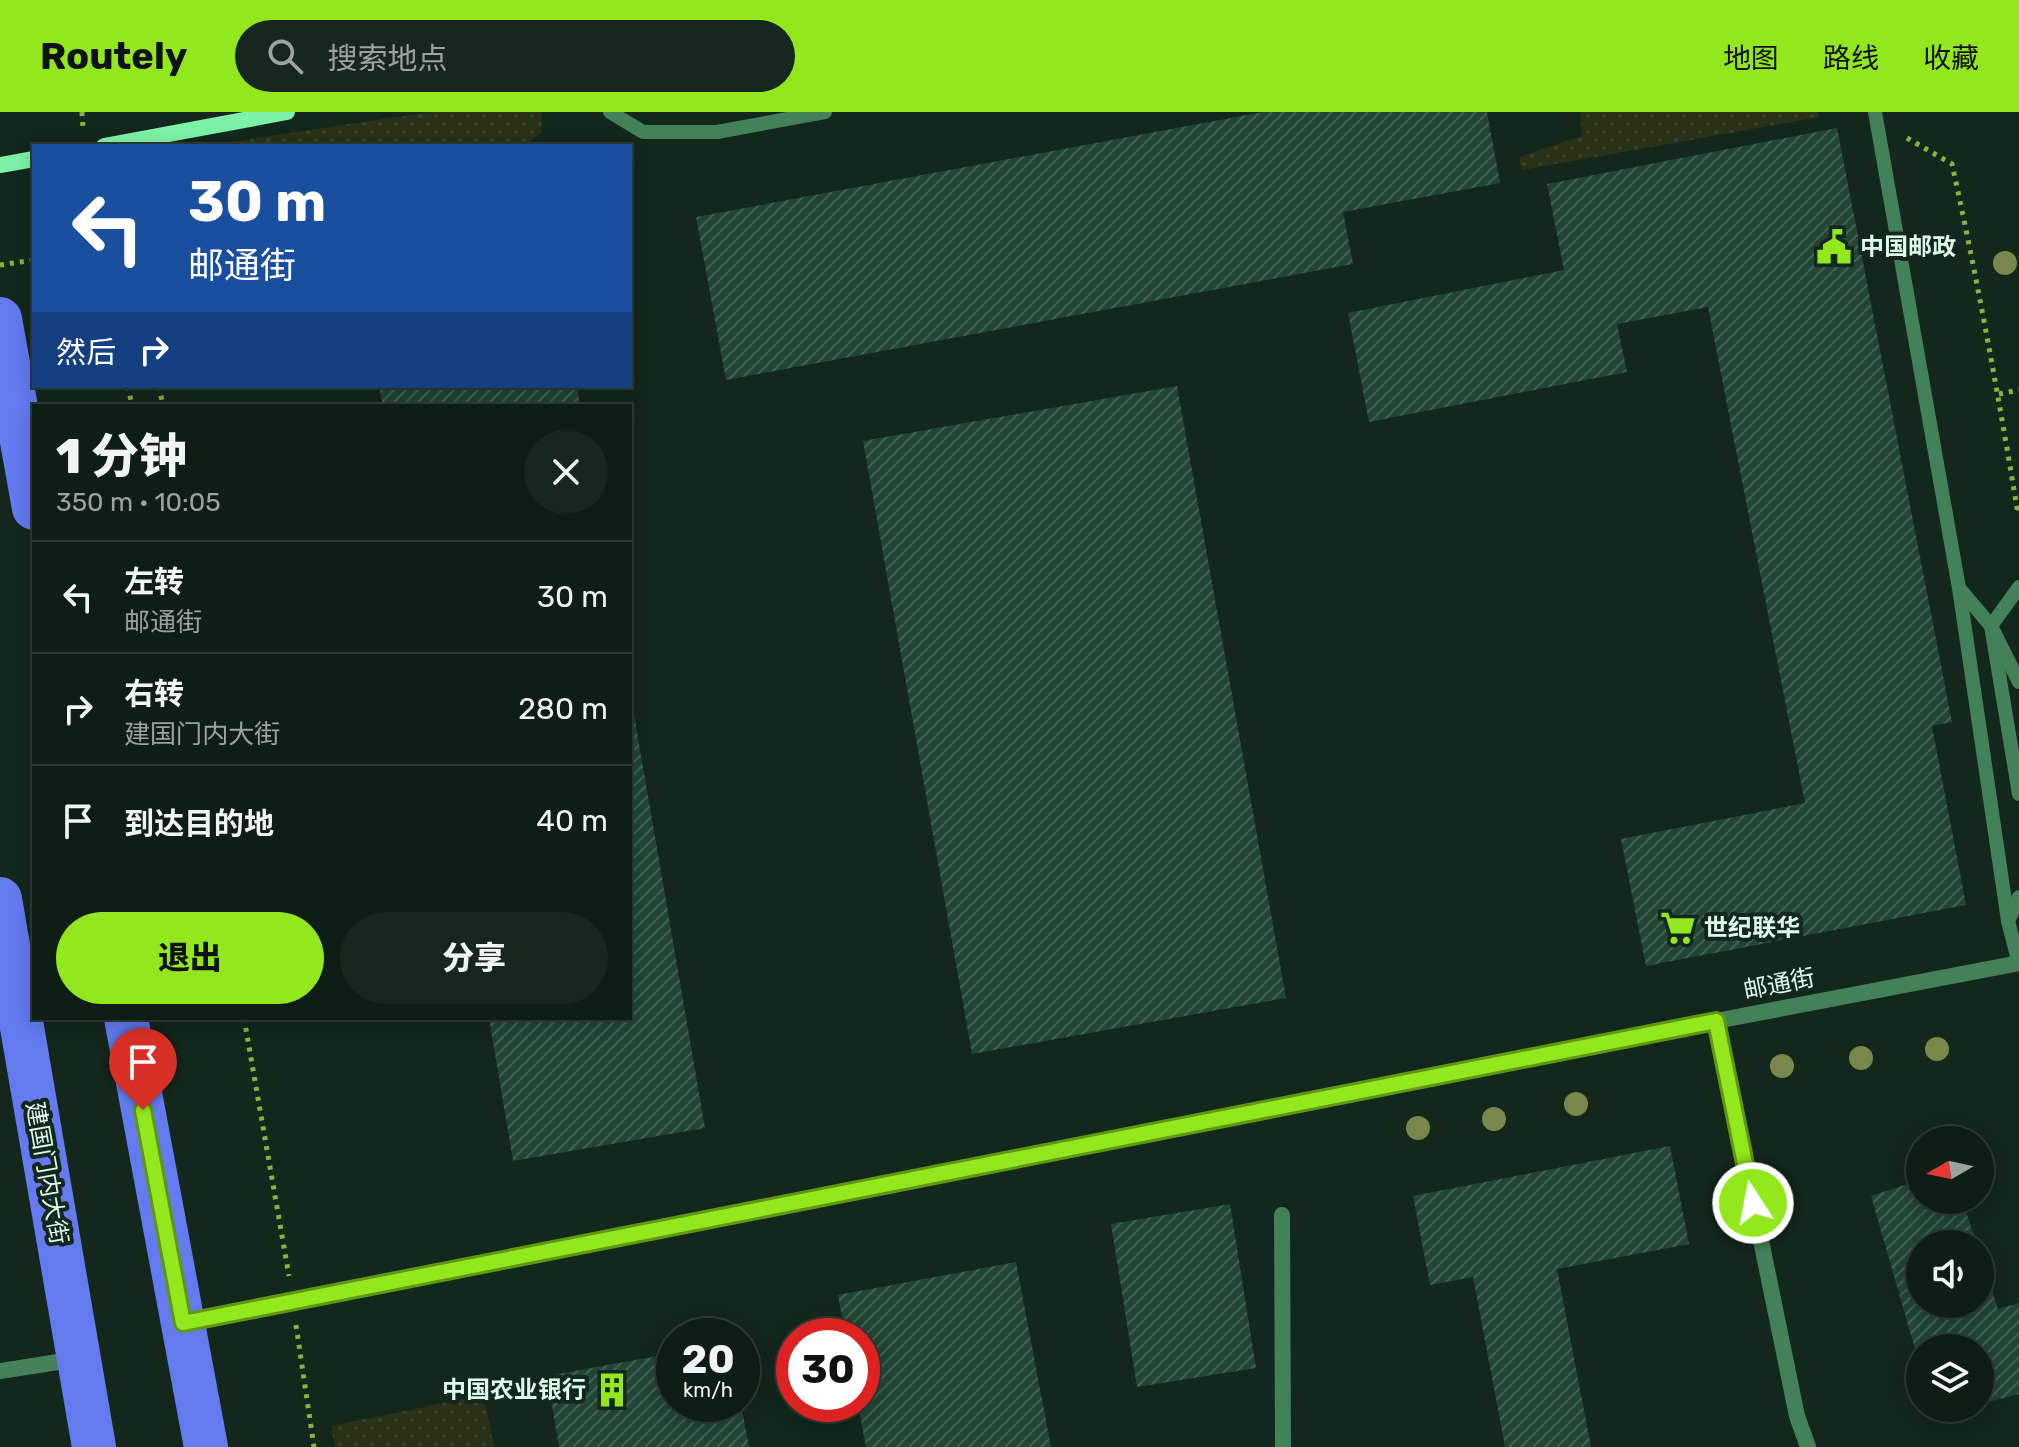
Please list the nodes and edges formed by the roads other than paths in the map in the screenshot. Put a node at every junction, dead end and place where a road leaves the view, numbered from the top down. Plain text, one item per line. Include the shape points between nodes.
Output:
1 (287, 112) edge
2 (610, 112) edge
3 (825, 112) edge
4 (1875, 112) edge
5 (115, 144) edge
6 (32, 159) edge
7 (0, 165) edge
8 (0, 319) edge
9 (32, 497) edge
10 (2019, 587) edge
11 (1959, 588) junction
12 (1991, 626) junction
13 (2019, 682) edge
14 (2019, 794) edge
15 (2019, 897) edge
16 (0, 899) edge
17 (2008, 921) junction
18 (2019, 964) edge
19 (126, 1020) edge
20 (1716, 1021) junction
21 (10, 1022) edge
22 (1282, 1215) dead end
23 (183, 1323) junction
24 (79, 1359) junction
25 (0, 1371) edge
26 (94, 1447) edge
27 (206, 1447) edge
28 (1283, 1447) edge
29 (1808, 1447) edge

1 - 5 main road
2 - 3 lane via 643,132 717,132
4 - 11 lane
6 - 7 main road
8 - 9 highway
10 - 12 lane
11 - 12 lane
11 - 17 lane
12 - 13 lane
12 - 14 lane
15 - 17 lane
16 - 21 highway, 建国门内大街
17 - 18 lane
18 - 20 street, 邮通街
19 - 23 highway
20 - 23 street, 邮通街
20 - 29 street via 1797,1416
21 - 24 highway, 建国门内大街
22 - 28 street
23 - 27 highway
24 - 25 street
24 - 26 highway, 建国门内大街

